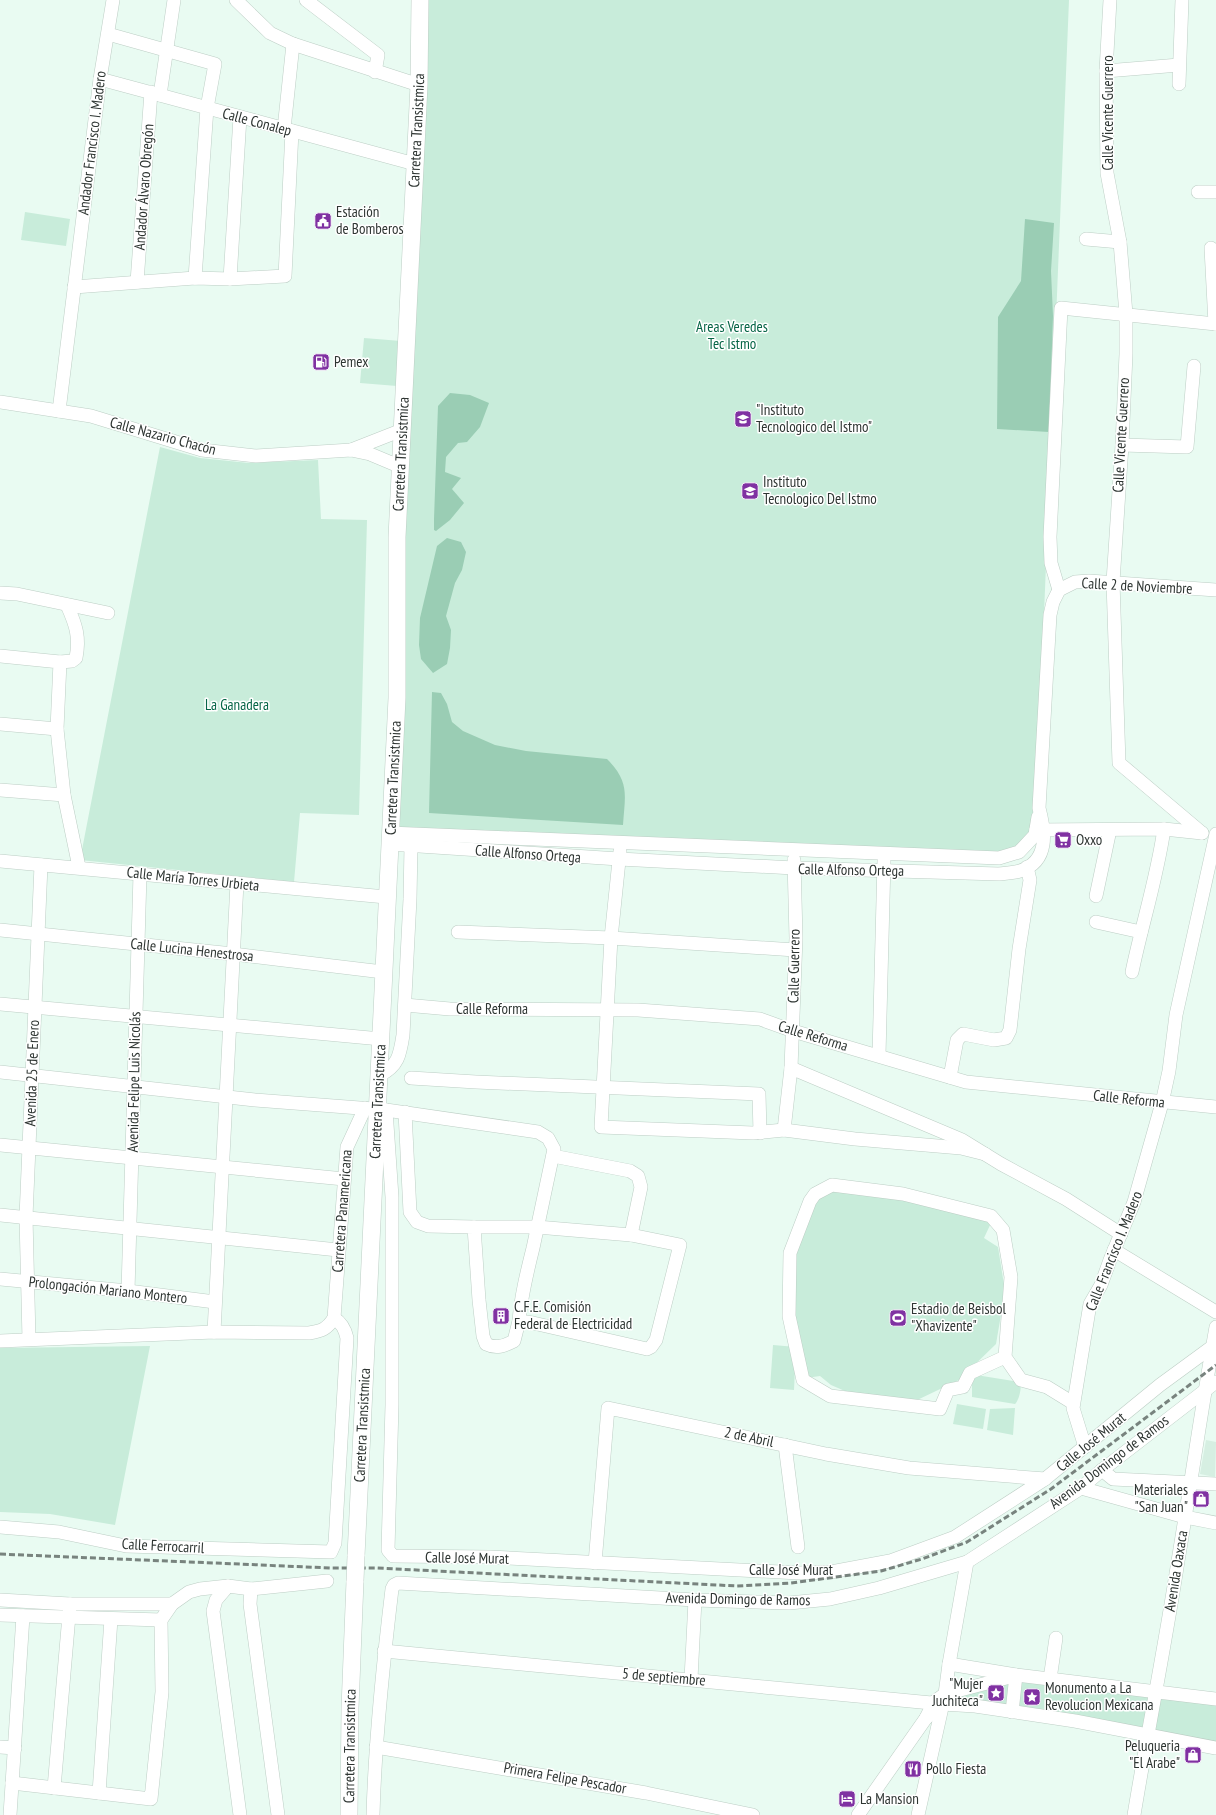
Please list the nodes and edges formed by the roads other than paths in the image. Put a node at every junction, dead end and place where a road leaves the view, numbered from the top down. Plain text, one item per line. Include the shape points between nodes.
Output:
1 (113, 0) edge
2 (174, 0) edge
3 (236, 0) edge
4 (306, 0) edge
5 (420, 0) edge
6 (1110, 0) edge
7 (1182, 0) edge
8 (108, 34) junction
9 (293, 44) junction
10 (167, 52) junction
11 (1179, 66) junction
12 (1106, 71) junction
13 (375, 72) junction
14 (100, 79) junction
15 (1179, 84) dead end
16 (419, 85) junction
17 (156, 94) junction
18 (206, 108) junction
19 (240, 117) junction
20 (288, 130) junction
21 (415, 164) junction
22 (1198, 192) dead end
23 (1216, 192) edge
24 (1086, 239) dead end
25 (1120, 242) junction
26 (1211, 248) dead end
27 (195, 278) junction
28 (230, 279) junction
29 (137, 282) junction
30 (74, 287) junction
31 (1126, 314) junction
32 (1216, 324) edge
33 (1194, 366) dead end
34 (0, 402) edge
35 (59, 411) junction
36 (402, 430) junction
37 (1122, 444) junction
38 (351, 450) junction
39 (401, 467) junction
40 (1113, 582) junction
41 (1059, 590) junction
42 (1216, 590) edge
43 (0, 593) edge
44 (67, 605) junction
45 (108, 613) dead end
46 (0, 656) edge
47 (60, 662) junction
48 (0, 724) edge
49 (57, 729) junction
50 (0, 790) edge
51 (64, 795) junction
52 (1164, 829) junction
53 (1040, 830) junction
54 (1110, 830) junction
55 (1202, 833) junction
56 (1216, 834) edge
57 (389, 839) junction
58 (621, 843) junction
59 (411, 846) junction
60 (794, 850) junction
61 (885, 854) junction
62 (619, 860) junction
63 (0, 861) edge
64 (41, 865) junction
65 (1027, 867) junction
66 (80, 868) junction
67 (794, 868) junction
68 (883, 870) junction
69 (140, 874) junction
70 (237, 883) junction
71 (1096, 896) dead end
72 (386, 897) junction
73 (1096, 922) dead end
74 (0, 930) edge
75 (458, 932) dead end
76 (1141, 932) junction
77 (38, 935) junction
78 (611, 938) junction
79 (138, 944) junction
80 (795, 950) junction
81 (233, 954) junction
82 (384, 972) junction
83 (1132, 972) dead end
84 (0, 1004) edge
85 (406, 1006) junction
86 (34, 1007) junction
87 (608, 1010) junction
88 (136, 1017) junction
89 (229, 1025) junction
90 (793, 1031) junction
91 (381, 1039) junction
92 (879, 1055) junction
93 (791, 1068) junction
94 (0, 1072) edge
95 (380, 1075) junction
96 (32, 1076) junction
97 (950, 1077) junction
98 (411, 1078) dead end
99 (134, 1088) junction
100 (603, 1088) junction
101 (226, 1097) junction
102 (1162, 1103) junction
103 (1216, 1107) edge
104 (377, 1109) junction
105 (405, 1112) junction
106 (784, 1130) junction
107 (760, 1133) junction
108 (0, 1145) edge
109 (29, 1148) junction
110 (985, 1154) junction
111 (553, 1156) junction
112 (132, 1158) junction
113 (222, 1166) junction
114 (344, 1179) junction
115 (0, 1215) edge
116 (26, 1218) junction
117 (474, 1227) junction
118 (537, 1227) junction
119 (130, 1229) junction
120 (1121, 1234) junction
121 (631, 1235) junction
122 (218, 1238) junction
123 (338, 1250) junction
124 (1114, 1250) junction
125 (0, 1280) edge
126 (27, 1282) junction
127 (128, 1291) junction
128 (215, 1302) junction
129 (1216, 1312) edge
130 (334, 1318) junction
131 (519, 1321) junction
132 (1216, 1328) edge
133 (214, 1332) junction
134 (29, 1339) junction
135 (0, 1341) edge
136 (1214, 1345) edge
137 (1005, 1357) junction
138 (1211, 1386) edge
139 (1073, 1403) junction
140 (785, 1445) junction
141 (1086, 1447) junction
142 (1102, 1470) junction
143 (1045, 1479) junction
144 (1190, 1482) junction
145 (1216, 1484) edge
146 (1081, 1488) junction
147 (1185, 1517) junction
148 (1216, 1523) edge
149 (0, 1527) edge
150 (798, 1547) dead end
151 (967, 1562) junction
152 (595, 1563) junction
153 (327, 1581) dead end
154 (228, 1586) junction
155 (251, 1589) junction
156 (0, 1600) edge
157 (695, 1600) junction
158 (70, 1604) junction
159 (172, 1604) junction
160 (0, 1615) edge
161 (23, 1616) junction
162 (69, 1618) junction
163 (111, 1619) junction
164 (161, 1620) junction
165 (1056, 1638) dead end
166 (384, 1651) junction
167 (949, 1664) junction
168 (1016, 1675) junction
169 (691, 1679) junction
170 (1050, 1679) junction
171 (1156, 1691) junction
172 (1216, 1699) edge
173 (941, 1700) junction
174 (1012, 1712) junction
175 (1147, 1735) junction
176 (0, 1747) edge
177 (376, 1747) junction
178 (15, 1748) junction
179 (1216, 1748) edge
180 (12, 1784) junction
181 (54, 1788) junction
182 (99, 1793) junction
183 (375, 1814) edge
184 (10, 1815) edge
185 (240, 1815) edge
186 (278, 1815) edge
187 (349, 1815) edge
188 (753, 1815) edge
189 (858, 1815) edge
190 (918, 1815) edge
191 (1134, 1815) edge

1 - 8 street, Andador Francisco I. Madero
2 - 10 street, Andador Álvaro Obregón
3 - 9 street via 270,33
4 - 13 street via 378,55
5 - 16 main road, Carretera Transistmica
6 - 12 street, Calle Vicente Guerrero
7 - 11 street
8 - 10 street
8 - 14 street, Andador Francisco I. Madero
9 - 13 street
9 - 20 street
10 - 17 street, Andador Álvaro Obregón
10 - 18 street via 215,64
11 - 12 street
11 - 15 street
12 - 25 street, Calle Vicente Guerrero via 1107,173
13 - 16 street
14 - 17 street, Calle Conalep
14 - 30 street, Andador Francisco I. Madero
16 - 21 main road, Carretera Transistmica
17 - 18 street, Calle Conalep
17 - 29 street, Andador Álvaro Obregón
18 - 19 street, Calle Conalep
18 - 27 street
19 - 20 street, Calle Conalep
19 - 28 street
20 - 21 street, Calle Conalep
20 - 28 street via 285,276
21 - 36 main road, Carretera Transistmica
22 - 23 street
24 - 25 street
25 - 31 street, Calle Vicente Guerrero
26 - 32 street
27 - 28 street
27 - 29 street
29 - 30 street
30 - 35 street, Andador Francisco I. Madero
31 - 32 street
31 - 37 street, Calle Vicente Guerrero
31 - 41 street via 1061,308 1050,537 1051,563
33 - 37 street via 1187,447
34 - 35 street, Calle Nazario Chacón
35 - 38 street, Calle Nazario Chacón via 91,416 202,450 256,456
36 - 38 street, Calle Nazario Chacón
36 - 39 main road, Carretera Transistmica
37 - 40 street, Calle Vicente Guerrero
38 - 39 street, Calle Nazario Chacón via 370,454
39 - 57 main road, Carretera Transistmica via 396,589 397,698
40 - 41 street, Calle 2 de Noviembre via 1075,582
40 - 42 street, Calle 2 de Noviembre
40 - 55 street, Calle Vicente Guerrero via 1119,763
41 - 53 street via 1050,615 1039,808
43 - 44 street via 17,594
44 - 45 street
44 - 47 street via 75,624 79,645 76,658
46 - 47 street
47 - 49 street
48 - 49 street
49 - 51 street
50 - 51 street
51 - 66 street
52 - 54 street
52 - 55 street
52 - 76 street via 1158,868
53 - 54 street
53 - 61 street via 1019,852 999,858
53 - 65 street via 1044,845 1035,862
54 - 71 street
55 - 56 street
56 - 102 street, Calle Francisco I. Madero via 1176,1015
57 - 58 street
57 - 59 street, Calle Alfonso Ortega
57 - 72 main road, Carretera Transistmica
58 - 60 street
58 - 62 street
59 - 62 street, Calle Alfonso Ortega
59 - 85 street
60 - 61 street
60 - 67 street, Calle Guerrero
61 - 68 street
62 - 67 street, Calle Alfonso Ortega
62 - 78 street
63 - 64 street, Calle María Torres Urbieta
64 - 66 street, Calle María Torres Urbieta
64 - 77 street, Avenida 25 de Enero
65 - 68 street, Calle Alfonso Ortega via 998,874
65 - 97 street via 1030,880 1010,1030 1006,1038 994,1040 963,1034 958,1040
66 - 69 street, Calle María Torres Urbieta
67 - 68 street, Calle Alfonso Ortega
67 - 80 street, Calle Guerrero
68 - 92 street
69 - 70 street, Calle María Torres Urbieta
69 - 79 street, Avenida Felipe Luis Nicolás
70 - 72 street, Calle María Torres Urbieta
70 - 81 street
72 - 82 main road, Carretera Transistmica
73 - 76 street
74 - 77 street, Calle Lucina Henestrosa
75 - 78 street
76 - 83 street
77 - 79 street, Calle Lucina Henestrosa
77 - 86 street, Avenida 25 de Enero
78 - 80 street
78 - 87 street
79 - 81 street, Calle Lucina Henestrosa
79 - 88 street, Avenida Felipe Luis Nicolás
80 - 90 street, Calle Guerrero
81 - 82 street, Calle Lucina Henestrosa
81 - 89 street
82 - 91 main road, Carretera Transistmica
84 - 86 street
85 - 87 street, Calle Reforma via 450,1009
85 - 95 street via 400,1051 391,1069
86 - 88 street
86 - 96 street, Avenida 25 de Enero
87 - 90 street, Calle Reforma via 760,1019
87 - 100 street
88 - 89 street
88 - 99 street, Avenida Felipe Luis Nicolás
89 - 91 street
89 - 101 street
90 - 92 street, Calle Reforma
90 - 93 street, Calle Guerrero
91 - 95 main road, Carretera Transistmica
92 - 97 street, Calle Reforma
93 - 106 street, Calle Guerrero
93 - 110 street via 962,1140
94 - 96 street
95 - 104 main road, Carretera Transistmica
96 - 99 street
96 - 109 street, Avenida 25 de Enero
97 - 102 street, Calle Reforma via 966,1082
98 - 100 street
99 - 101 street
99 - 112 street, Avenida Felipe Luis Nicolás
100 - 107 street via 759,1094
100 - 107 street via 601,1127
101 - 104 street
101 - 113 street
102 - 103 street, Calle Reforma
102 - 120 street, Calle Francisco I. Madero via 1134,1202
104 - 105 street
104 - 114 street, Carretera Panamericana via 347,1146
104 - 152 street, Calle José Murat via 392,1197 392,1405 388,1550 393,1556
104 - 187 main road, Carretera Transistmica, bridge via 355,1581
105 - 111 street via 538,1132 548,1138 554,1149
105 - 117 street via 410,1212 417,1222 428,1226
106 - 107 street
106 - 110 street via 862,1140 961,1148
108 - 109 street
109 - 112 street
109 - 116 street, Avenida 25 de Enero
110 - 120 street via 1066,1198
111 - 118 street
111 - 121 street via 630,1171 638,1176 640,1187
112 - 113 street
112 - 119 street, Avenida Felipe Luis Nicolás
113 - 114 street
113 - 122 street
114 - 123 street, Carretera Panamericana
115 - 116 street
116 - 119 street
116 - 126 street, Avenida 25 de Enero
117 - 118 street
117 - 131 street via 479,1300 486,1344 492,1347 514,1342
118 - 121 street
118 - 131 street
119 - 122 street
119 - 127 street, Avenida Felipe Luis Nicolás
120 - 124 street, Calle Francisco I. Madero
121 - 131 street via 680,1245 656,1340 651,1347 647,1349 533,1322
122 - 123 street
122 - 128 street
123 - 130 street, Carretera Panamericana
124 - 129 street
124 - 139 street, Calle Francisco I. Madero via 1090,1304
125 - 126 street, Prolongación Mariano Montero
126 - 127 street, Prolongación Mariano Montero
126 - 134 street, Avenida 25 de Enero
127 - 128 street, Prolongación Mariano Montero
128 - 133 street
130 - 133 street via 328,1328 309,1333
130 - 149 street, Calle Ferrocarril via 342,1325 347,1338 335,1543 331,1552 126,1546 59,1532
132 - 136 street, Avenida Oaxaca
133 - 134 street
134 - 135 street
136 - 138 street, Avenida Oaxaca
136 - 141 street, Calle José Murat via 1160,1385
137 - 137 street via 1011,1277 1003,1230 991,1216 903,1194 832,1185 815,1194 790,1253 789,1316 804,1380 830,1396 940,1409 948,1390 963,1387 970,1373
137 - 139 street via 1021,1380 1047,1386
138 - 142 street, Avenida Domingo de Ramos
138 - 144 street, Avenida Oaxaca
139 - 141 street, Calle Francisco I. Madero
140 - 143 street, 2 de Abril via 909,1468
140 - 150 street
140 - 152 street, 2 de Abril via 608,1408
141 - 143 street, Calle José Murat
142 - 144 street via 1113,1479
142 - 146 street, Avenida Domingo de Ramos
143 - 152 street, Calle José Murat via 955,1537 890,1561 859,1567 799,1574
144 - 145 street
144 - 147 street, Avenida Oaxaca
146 - 147 street
146 - 151 street, Avenida Domingo de Ramos
147 - 148 street
147 - 171 street, Avenida Oaxaca
151 - 157 street, Avenida Domingo de Ramos via 879,1588 830,1599 789,1603
151 - 167 street
153 - 155 street
154 - 155 street
154 - 159 street via 188,1592
154 - 185 street via 216,1600 213,1612
155 - 186 street via 250,1604
156 - 158 street
157 - 166 street, Avenida Domingo de Ramos via 398,1583 392,1589
157 - 169 street
158 - 159 street
158 - 162 street
159 - 164 street
160 - 161 street
161 - 162 street
161 - 178 street
162 - 163 street
162 - 181 street
163 - 164 street
163 - 182 street
164 - 182 street via 162,1692 151,1799
165 - 170 street
166 - 169 street, 5 de septiembre
166 - 177 street
167 - 168 street
167 - 173 street
168 - 170 street
168 - 173 street
168 - 174 street
169 - 173 street, 5 de septiembre
170 - 171 street
171 - 172 street
171 - 175 street, Avenida Oaxaca
173 - 174 street, 5 de septiembre
173 - 189 street
173 - 190 street
174 - 175 street, 5 de septiembre
175 - 179 street, 5 de septiembre
175 - 191 street, Avenida Oaxaca
176 - 178 street
177 - 183 street
177 - 188 street, Primera Felipe Pescador via 646,1793
178 - 180 street
180 - 181 street
180 - 184 street
181 - 182 street

